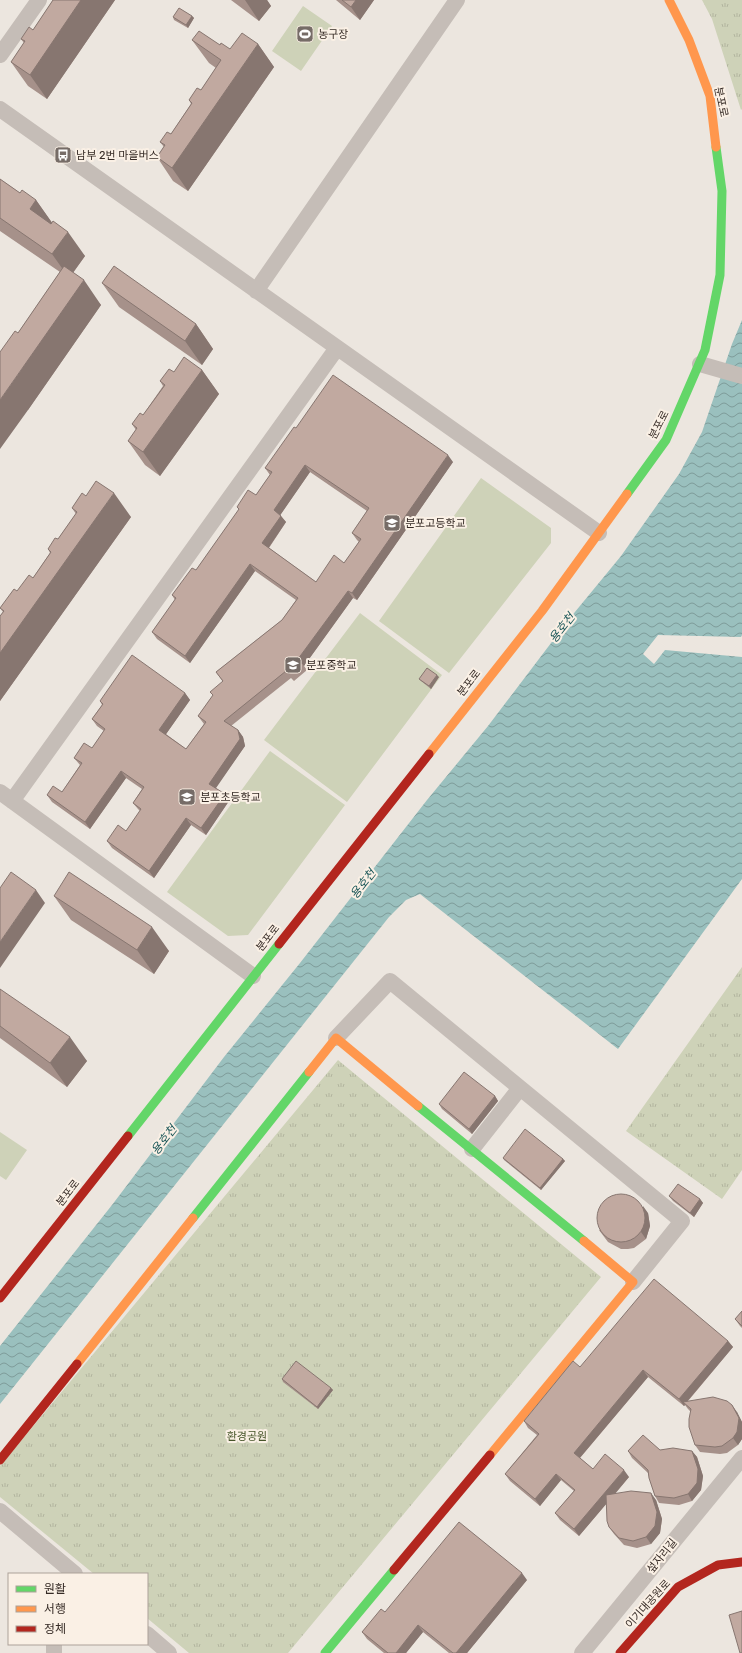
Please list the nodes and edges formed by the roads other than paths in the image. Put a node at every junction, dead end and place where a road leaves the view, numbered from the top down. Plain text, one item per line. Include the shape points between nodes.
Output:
1 (39, 0) edge
2 (457, 0) edge
3 (669, 0) edge
4 (0, 55) edge
5 (0, 109) edge
6 (256, 291) junction
7 (337, 348) junction
8 (700, 364) junction
9 (742, 376) edge
10 (599, 533) junction
11 (6, 797) edge
12 (253, 976) junction
13 (336, 1038) junction
14 (520, 1088) junction
15 (472, 1149) junction
16 (633, 1282) junction
17 (0, 1298) edge
18 (742, 1458) edge
19 (0, 1460) edge
20 (0, 1511) edge
21 (742, 1562) edge
22 (74, 1573) edge
23 (148, 1635) edge
24 (169, 1653) edge
25 (325, 1653) edge
26 (582, 1653) edge
27 (620, 1653) edge

1 - 4 street
2 - 6 street
3 - 8 street, 분포로 via 689,40 710,96 722,191 720,275
5 - 6 street
6 - 7 street
7 - 10 street
7 - 11 street
8 - 9 street
8 - 10 street, 분포로 via 666,440
10 - 12 street, 분포로 via 542,610
11 - 12 street
12 - 17 street, 분포로
13 - 14 street via 390,981
13 - 15 street
13 - 19 street
14 - 15 street
14 - 16 street via 682,1221
15 - 16 street
16 - 25 street
18 - 26 street, 섶자리길
20 - 22 street
21 - 27 street, 이기대공원로 via 718,1565 678,1587
23 - 24 street

